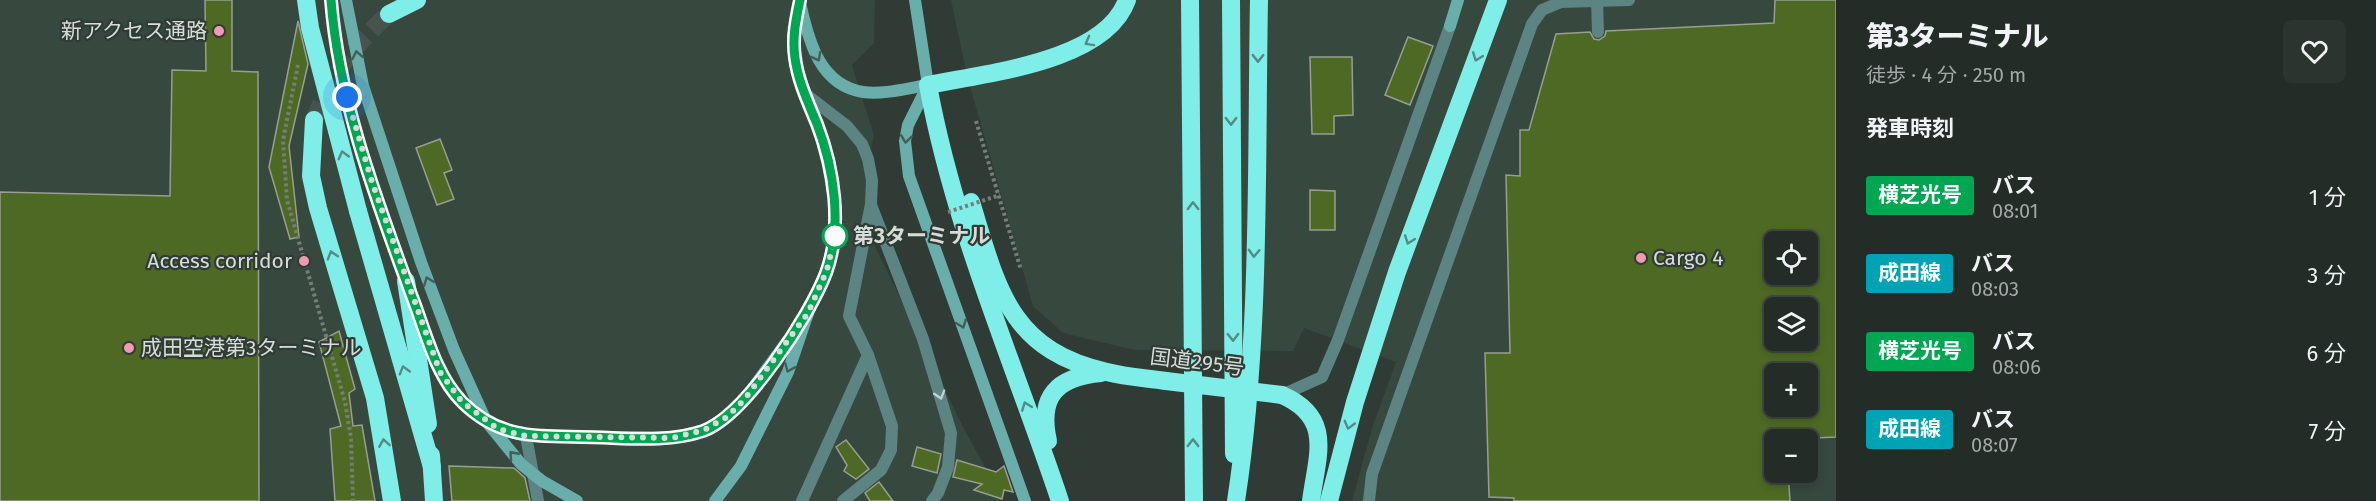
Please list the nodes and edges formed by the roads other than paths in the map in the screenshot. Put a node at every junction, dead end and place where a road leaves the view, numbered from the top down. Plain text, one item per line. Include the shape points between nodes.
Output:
1 (306, 0) edge
2 (331, 0) edge
3 (346, 0) edge
4 (417, 0) edge
5 (915, 0) edge
6 (1127, 0) edge
7 (1191, 0) edge
8 (1231, 0) edge
9 (1259, 0) edge
10 (1458, 0) edge
11 (1498, 0) edge
12 (1597, 0) edge
13 (1629, 0) edge
14 (799, 1) edge
15 (1561, 1) edge
16 (388, 14) tunnel mouth
17 (1450, 26) joint
18 (1598, 32) dead end
19 (928, 85) junction
20 (804, 93) junction
21 (314, 120) tunnel mouth
22 (871, 204) junction
23 (406, 280) junction
24 (808, 313) junction
25 (868, 356) junction
26 (1107, 372) junction
27 (1282, 395) junction
28 (526, 436) junction
29 (432, 467) junction
30 (392, 501) edge
31 (434, 501) edge
32 (538, 501) edge
33 (577, 501) edge
34 (715, 501) edge
35 (802, 501) edge
36 (843, 501) edge
37 (932, 501) edge
38 (1025, 501) edge
39 (1061, 501) edge
40 (1194, 501) edge
41 (1236, 501) edge
42 (1311, 501) edge
43 (1329, 501) edge
44 (1369, 501) edge

29 -> 1 highway, bridge via 358,211
2 - 23 street via 335,44 351,115
33 -> 3 street, bridge via 521,464 482,411 421,262 363,86
4 - 16 highway
5 - 19 street
6 -> 19 highway via 1115,22 1081,47 1055,57
40 -> 7 highway
8 -> 41 highway
9 -> 41 highway via 1247,425
10 - 17 street
11 -> 43 highway via 1394,282 1355,402
12 - 18 lane, bridge
13 - 15 lane
14 -> 19 street via 807,34 821,65 845,87 864,92
14 - 20 street via 793,36
15 - 44 lane via 1542,10 1532,24 1372,474
17 - 27 lane via 1322,377
19 - 26 highway via 951,137 996,283 1008,307 1024,330 1045,347 1072,362
19 -> 38 street via 908,125 905,141 909,176
39 -> 19 highway via 966,231 936,129
20 - 22 lane via 847,126 862,144 872,180
20 - 24 street via 828,165 835,236 827,270
30 -> 21 highway via 375,398 311,176
22 - 25 lane via 849,316
22 -> 37 lane via 923,339 951,433 948,467
23 - 28 street via 440,372 462,402 498,429
23 - 29 highway via 425,394
24 - 28 street via 744,400 727,417 704,430 672,438
24 -> 34 street via 788,372 741,466
25 - 35 lane
25 - 36 lane via 892,426 891,450 880,470
26 - 27 highway, 国道295号, bridge
26 - 39 highway via 1066,379 1048,401 1044,416
27 - 42 highway via 1305,407 1315,420 1318,435
28 - 32 lane
29 - 31 highway

